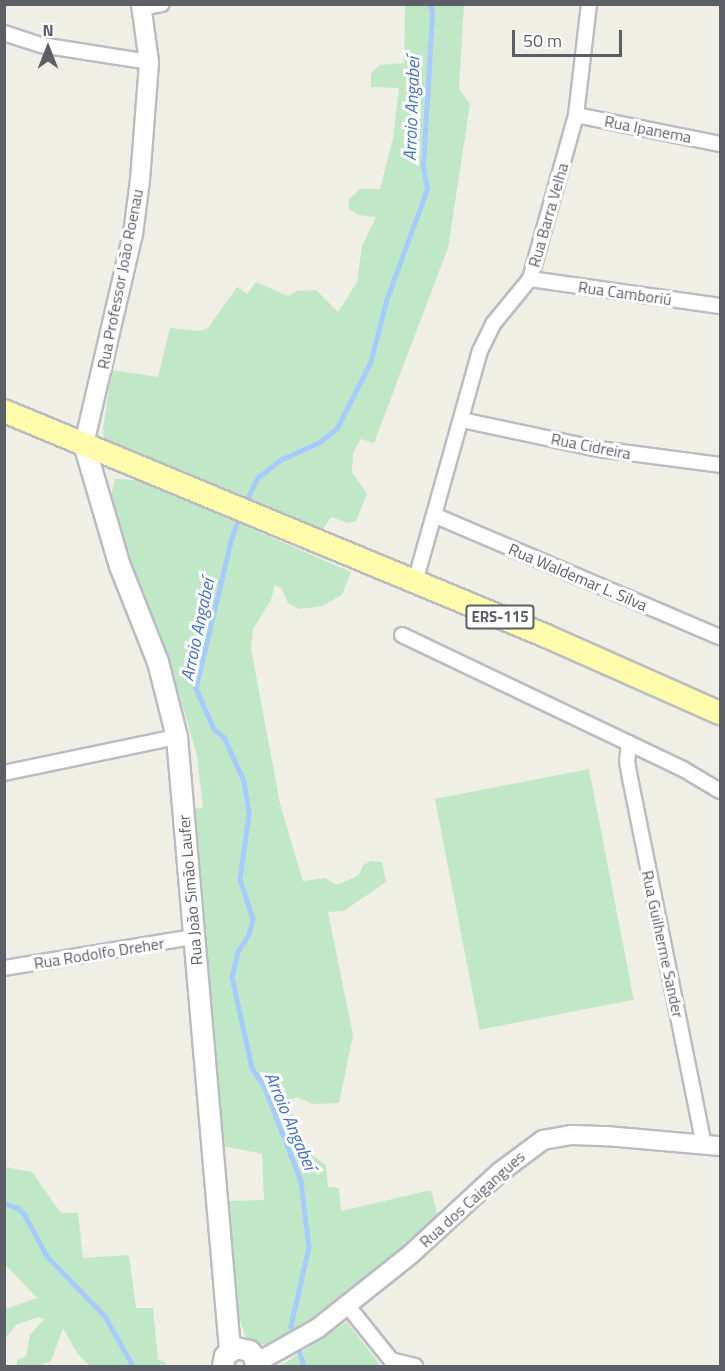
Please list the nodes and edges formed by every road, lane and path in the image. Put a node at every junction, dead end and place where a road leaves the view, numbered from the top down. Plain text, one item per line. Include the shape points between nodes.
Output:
1 (162, 4) edge
2 (590, 4) edge
3 (141, 6) edge
4 (4, 33) edge
5 (149, 62) junction
6 (576, 115) junction
7 (720, 144) edge
8 (530, 279) junction
9 (720, 306) edge
10 (4, 411) edge
11 (462, 420) junction
12 (84, 444) junction
13 (720, 465) edge
14 (436, 516) junction
15 (415, 582) junction
16 (402, 635) dead end
17 (720, 637) edge
18 (720, 713) edge
19 (177, 737) junction
20 (628, 743) junction
21 (4, 773) edge
22 (720, 791) edge
23 (194, 937) junction
24 (4, 968) edge
25 (712, 1145) edge
26 (347, 1305) junction
27 (226, 1358) edge
28 (256, 1365) edge
29 (415, 1366) edge

1 - 3 street
2 - 6 street, Rua Barra Velha
3 - 5 street, Rua Professor João Roenau
4 - 5 street via 41,45
5 - 12 street, Rua Professor João Roenau via 133,234
6 - 7 street, Rua Ipanema
6 - 8 street, Rua Barra Velha
8 - 9 street, Rua Camboriú
8 - 11 street, Rua Barra Velha via 493,324 480,351
10 - 12 main road, ERS-115
11 - 13 street, Rua Cidreira via 599,449
11 - 14 street, Rua Barra Velha
12 - 15 main road, ERS-115
12 - 19 main road, Rua João Simão Laufer via 120,566 158,662
14 - 15 street, Rua Barra Velha
14 - 17 street, Rua Waldemar L. Silva
15 - 18 main road, ERS-115
16 - 20 street
19 - 21 street
19 - 23 main road, Rua João Simão Laufer
20 - 22 street
20 - 25 street, Rua Guilherme Sander via 627,761 635,805
23 - 24 street, Rua Rodolfo Dreher
23 - 27 main road, Rua João Simão Laufer
25 - 26 street, Rua dos Caigangues via 607,1136 572,1135 543,1140 500,1172 411,1254
26 - 28 street, Rua dos Caigangues via 318,1328
26 - 29 street via 391,1360
27 - 28 main road via 243,1348 250,1351

